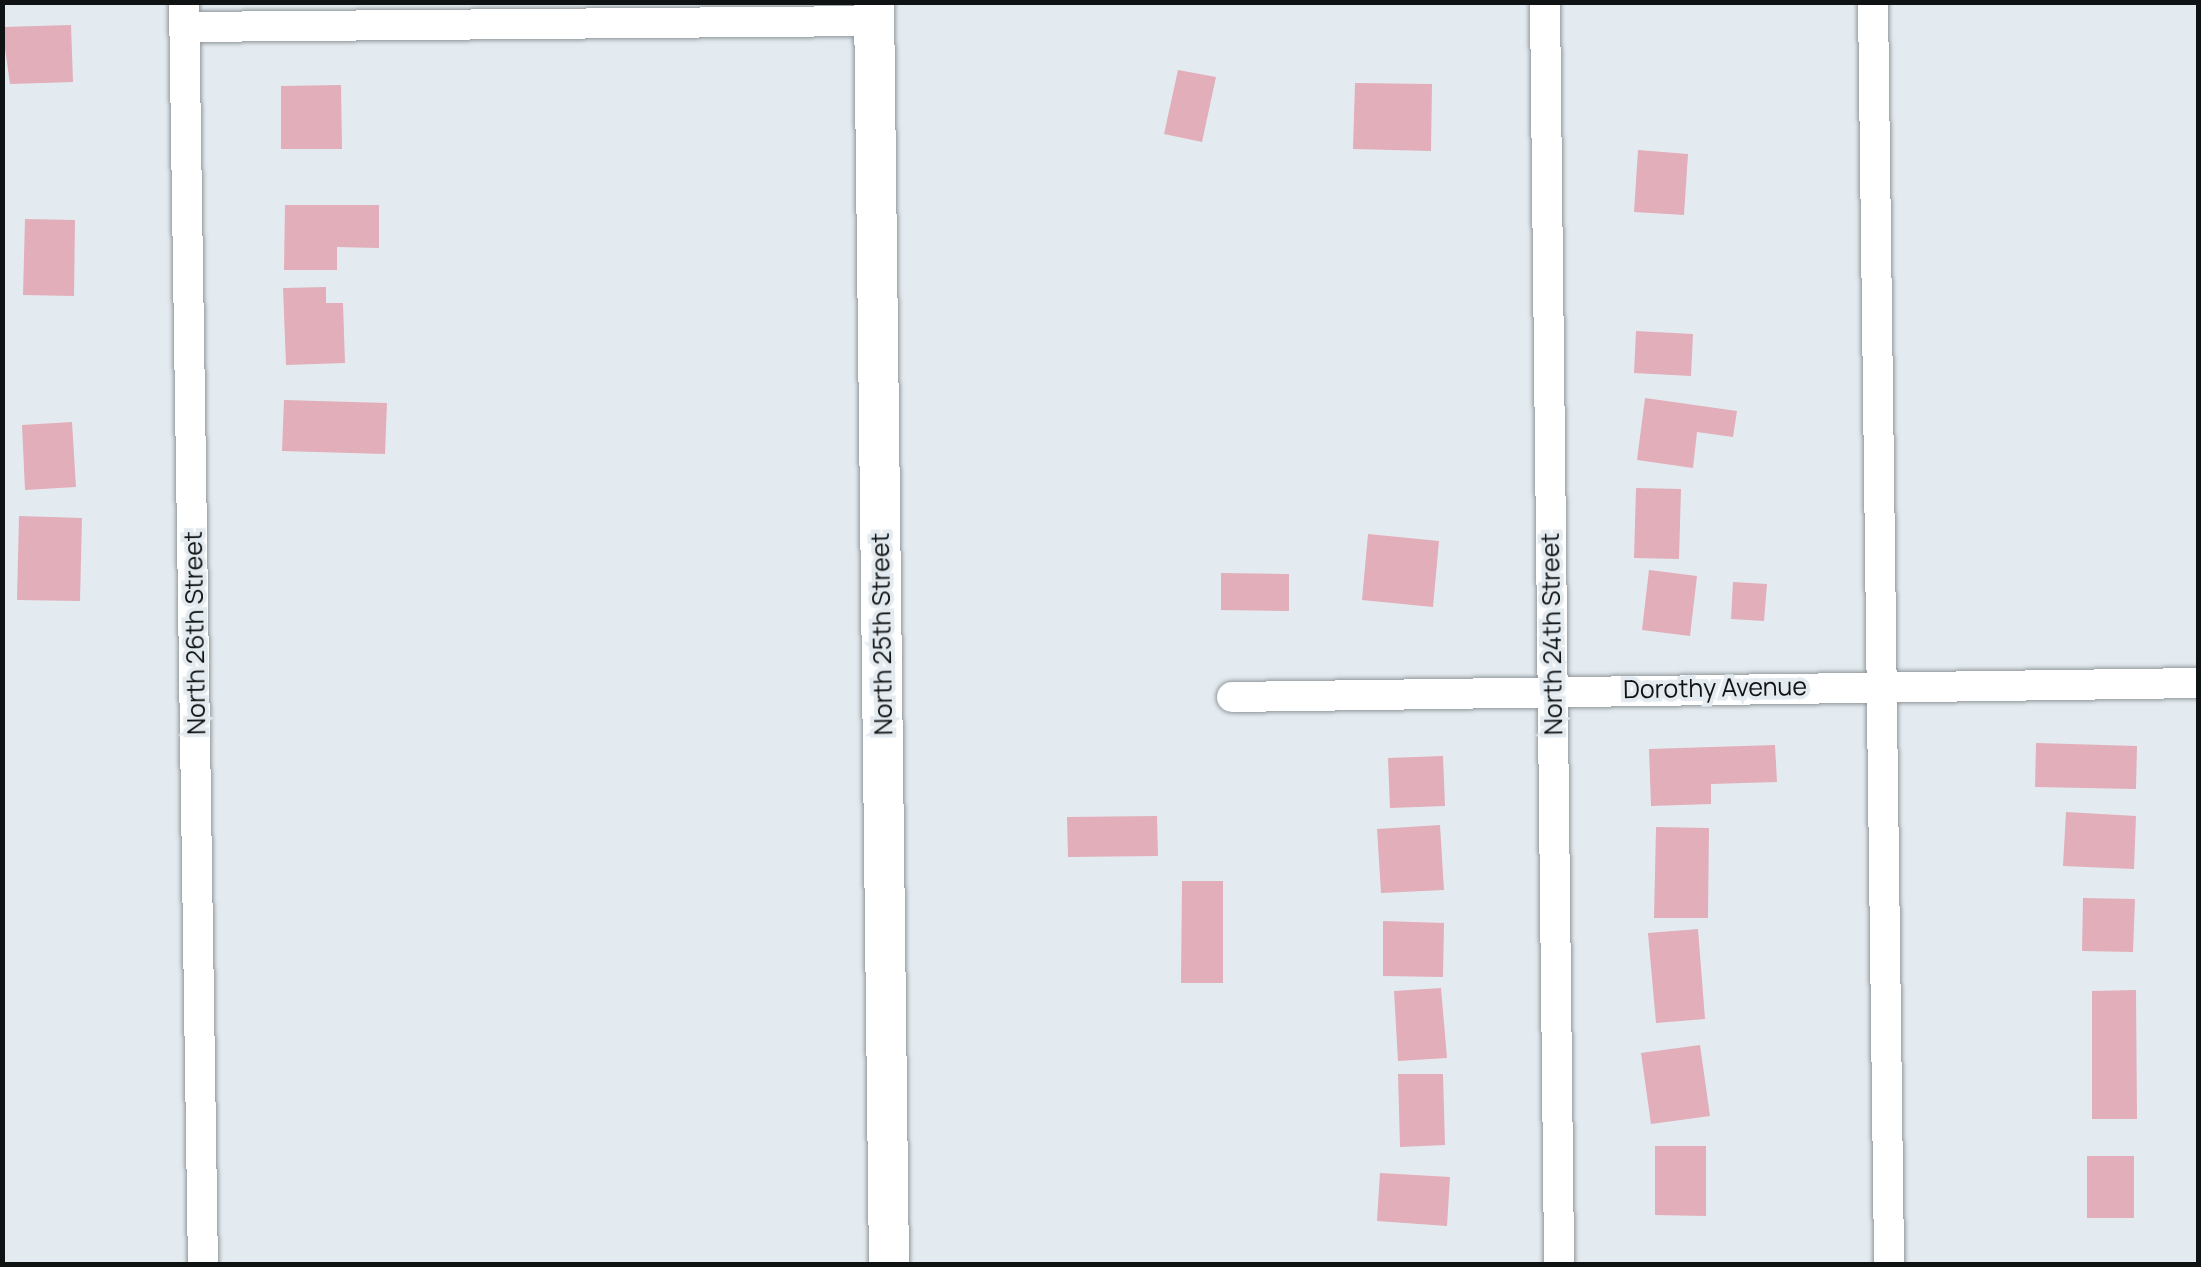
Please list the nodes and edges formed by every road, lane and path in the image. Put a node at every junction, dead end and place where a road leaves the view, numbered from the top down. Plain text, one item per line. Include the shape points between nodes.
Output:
1 (1545, 2) edge
2 (1873, 2) edge
3 (874, 12) edge
4 (185, 15) edge
5 (2198, 683) edge
6 (1879, 686) junction
7 (1552, 691) junction
8 (1232, 697) dead end
9 (202, 1264) edge
10 (889, 1264) edge
11 (1559, 1264) edge
12 (1889, 1264) edge

1 - 7 street, North 24th Street
2 - 6 street
3 - 4 street
3 - 10 street, North 25th Street
4 - 9 street, North 26th Street
5 - 6 street, Dorothy Avenue
6 - 7 street, Dorothy Avenue
6 - 12 street
7 - 8 street, Dorothy Avenue
7 - 11 street, North 24th Street

